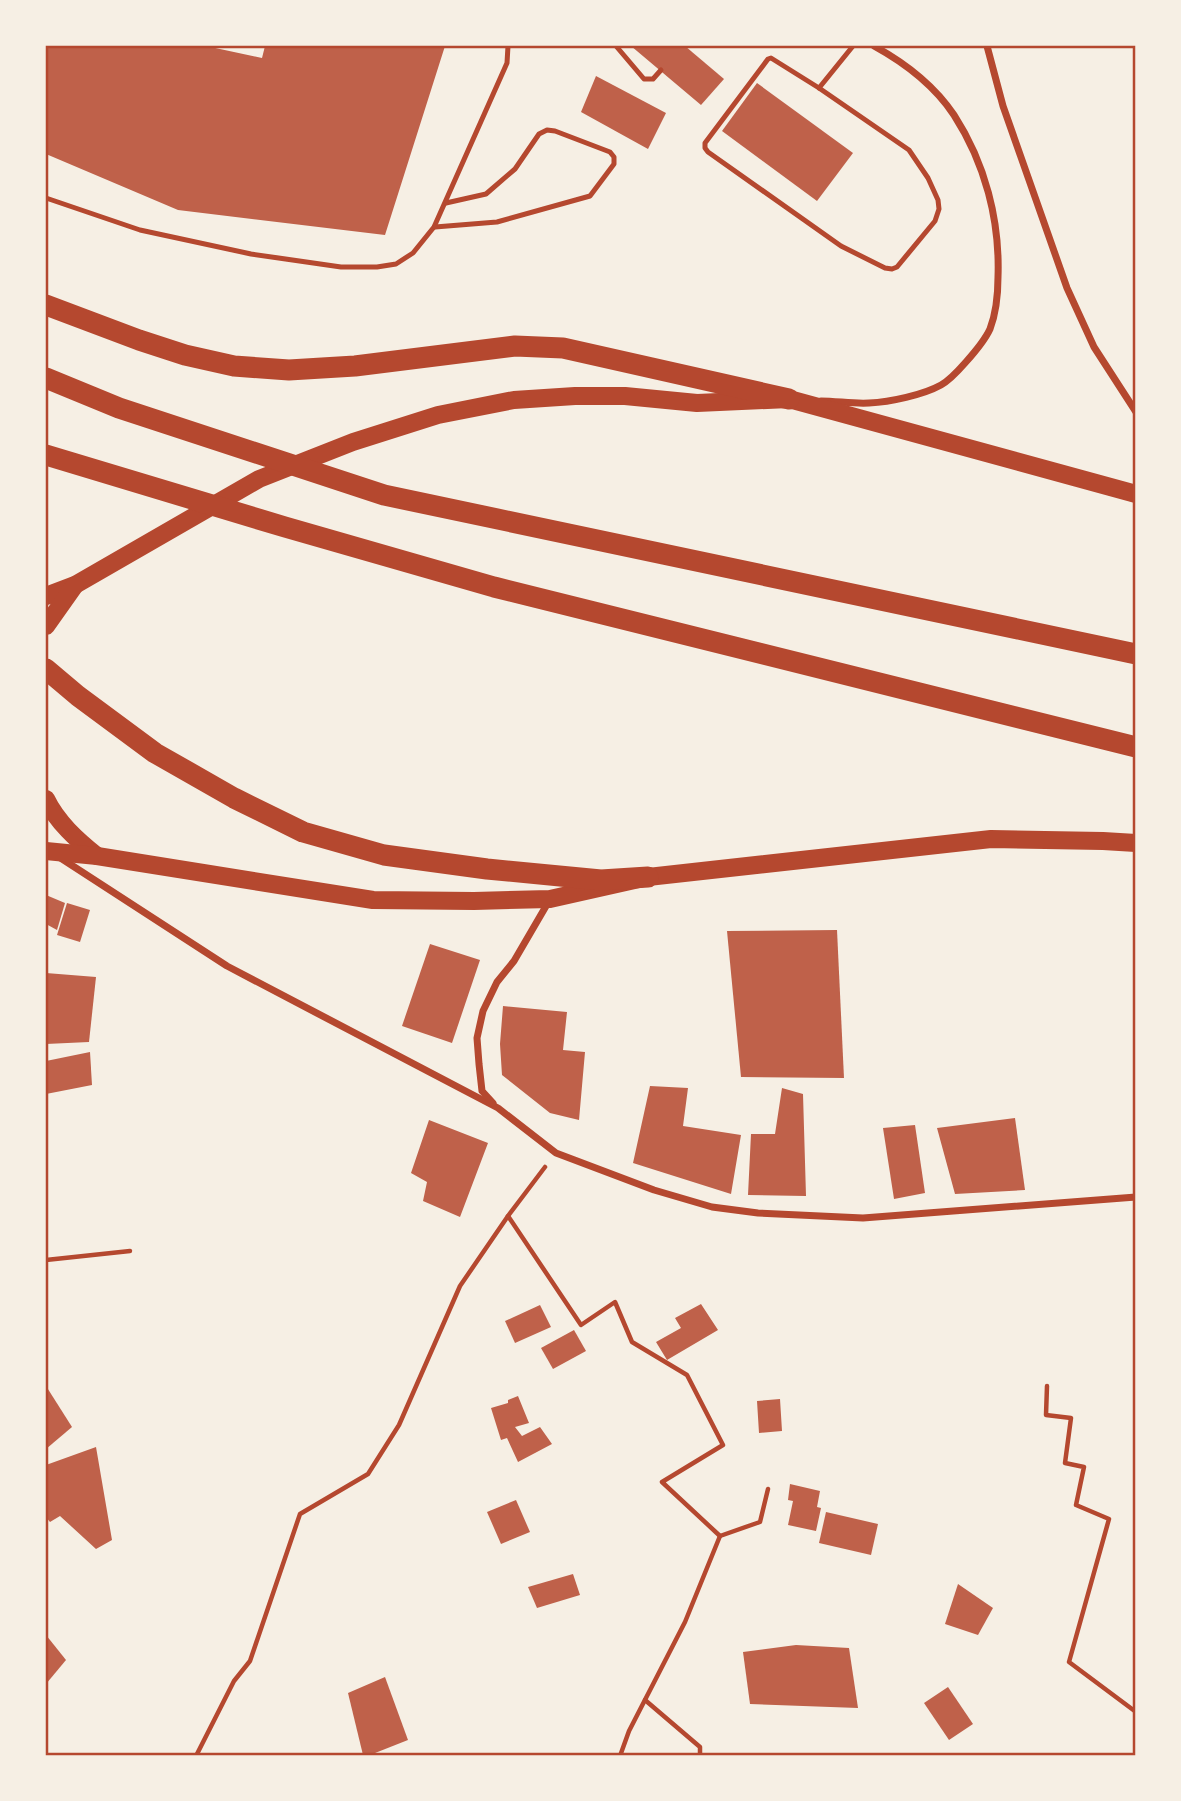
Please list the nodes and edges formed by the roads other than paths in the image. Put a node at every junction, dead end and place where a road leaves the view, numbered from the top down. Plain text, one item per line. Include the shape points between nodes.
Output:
1 (508, 46) edge
2 (616, 46) edge
3 (853, 46) edge
4 (875, 46) edge
5 (987, 46) edge
6 (661, 71) dead end
7 (819, 88) junction
8 (46, 198) edge
9 (446, 202) junction
10 (434, 227) junction
11 (46, 305) edge
12 (46, 378) edge
13 (789, 399) junction
14 (1136, 412) edge
15 (46, 455) edge
16 (1136, 494) edge
17 (75, 585) junction
18 (46, 596) edge
19 (46, 626) edge
20 (1136, 654) edge
21 (46, 669) edge
22 (1136, 747) edge
23 (46, 799) edge
24 (1136, 843) edge
25 (49, 852) edge
26 (97, 856) junction
27 (648, 877) junction
28 (550, 899) junction
29 (498, 1108) junction
30 (1136, 1197) edge

1 - 9 lane via 507,63
2 - 6 lane via 644,79 653,79
3 - 7 lane
4 - 13 street via 933,89 971,145 989,193 999,255 995,310 979,348 943,384 869,403
5 - 14 street via 1003,106 1067,288 1094,347
7 - 7 lane via 775,58 768,59 705,148 841,246 885,268 897,267 935,221 939,209 936,192 909,150
8 - 10 lane via 140,230 251,254 341,267 396,264 413,253
9 - 10 lane
9 - 10 lane via 486,194 515,169 539,134 547,130 614,157 614,164 590,196 497,222
11 - 13 highway via 184,355 234,366 289,370 515,346 563,348
12 - 20 highway via 119,408 384,495
13 - 16 main road
13 - 17 main road via 697,403 575,396 513,400 438,415 259,479
15 - 22 highway via 494,587
17 - 18 main road
17 - 19 main road
21 - 27 highway via 155,753 303,832 384,855 487,869 601,880
23 - 26 main road via 66,828
24 - 27 main road via 991,839
25 - 26 main road
25 - 29 street via 227,966
26 - 28 main road via 373,900
27 - 28 main road
28 - 29 street via 483,1011 477,1038 482,1091
29 - 30 street via 556,1153 712,1208 863,1217

